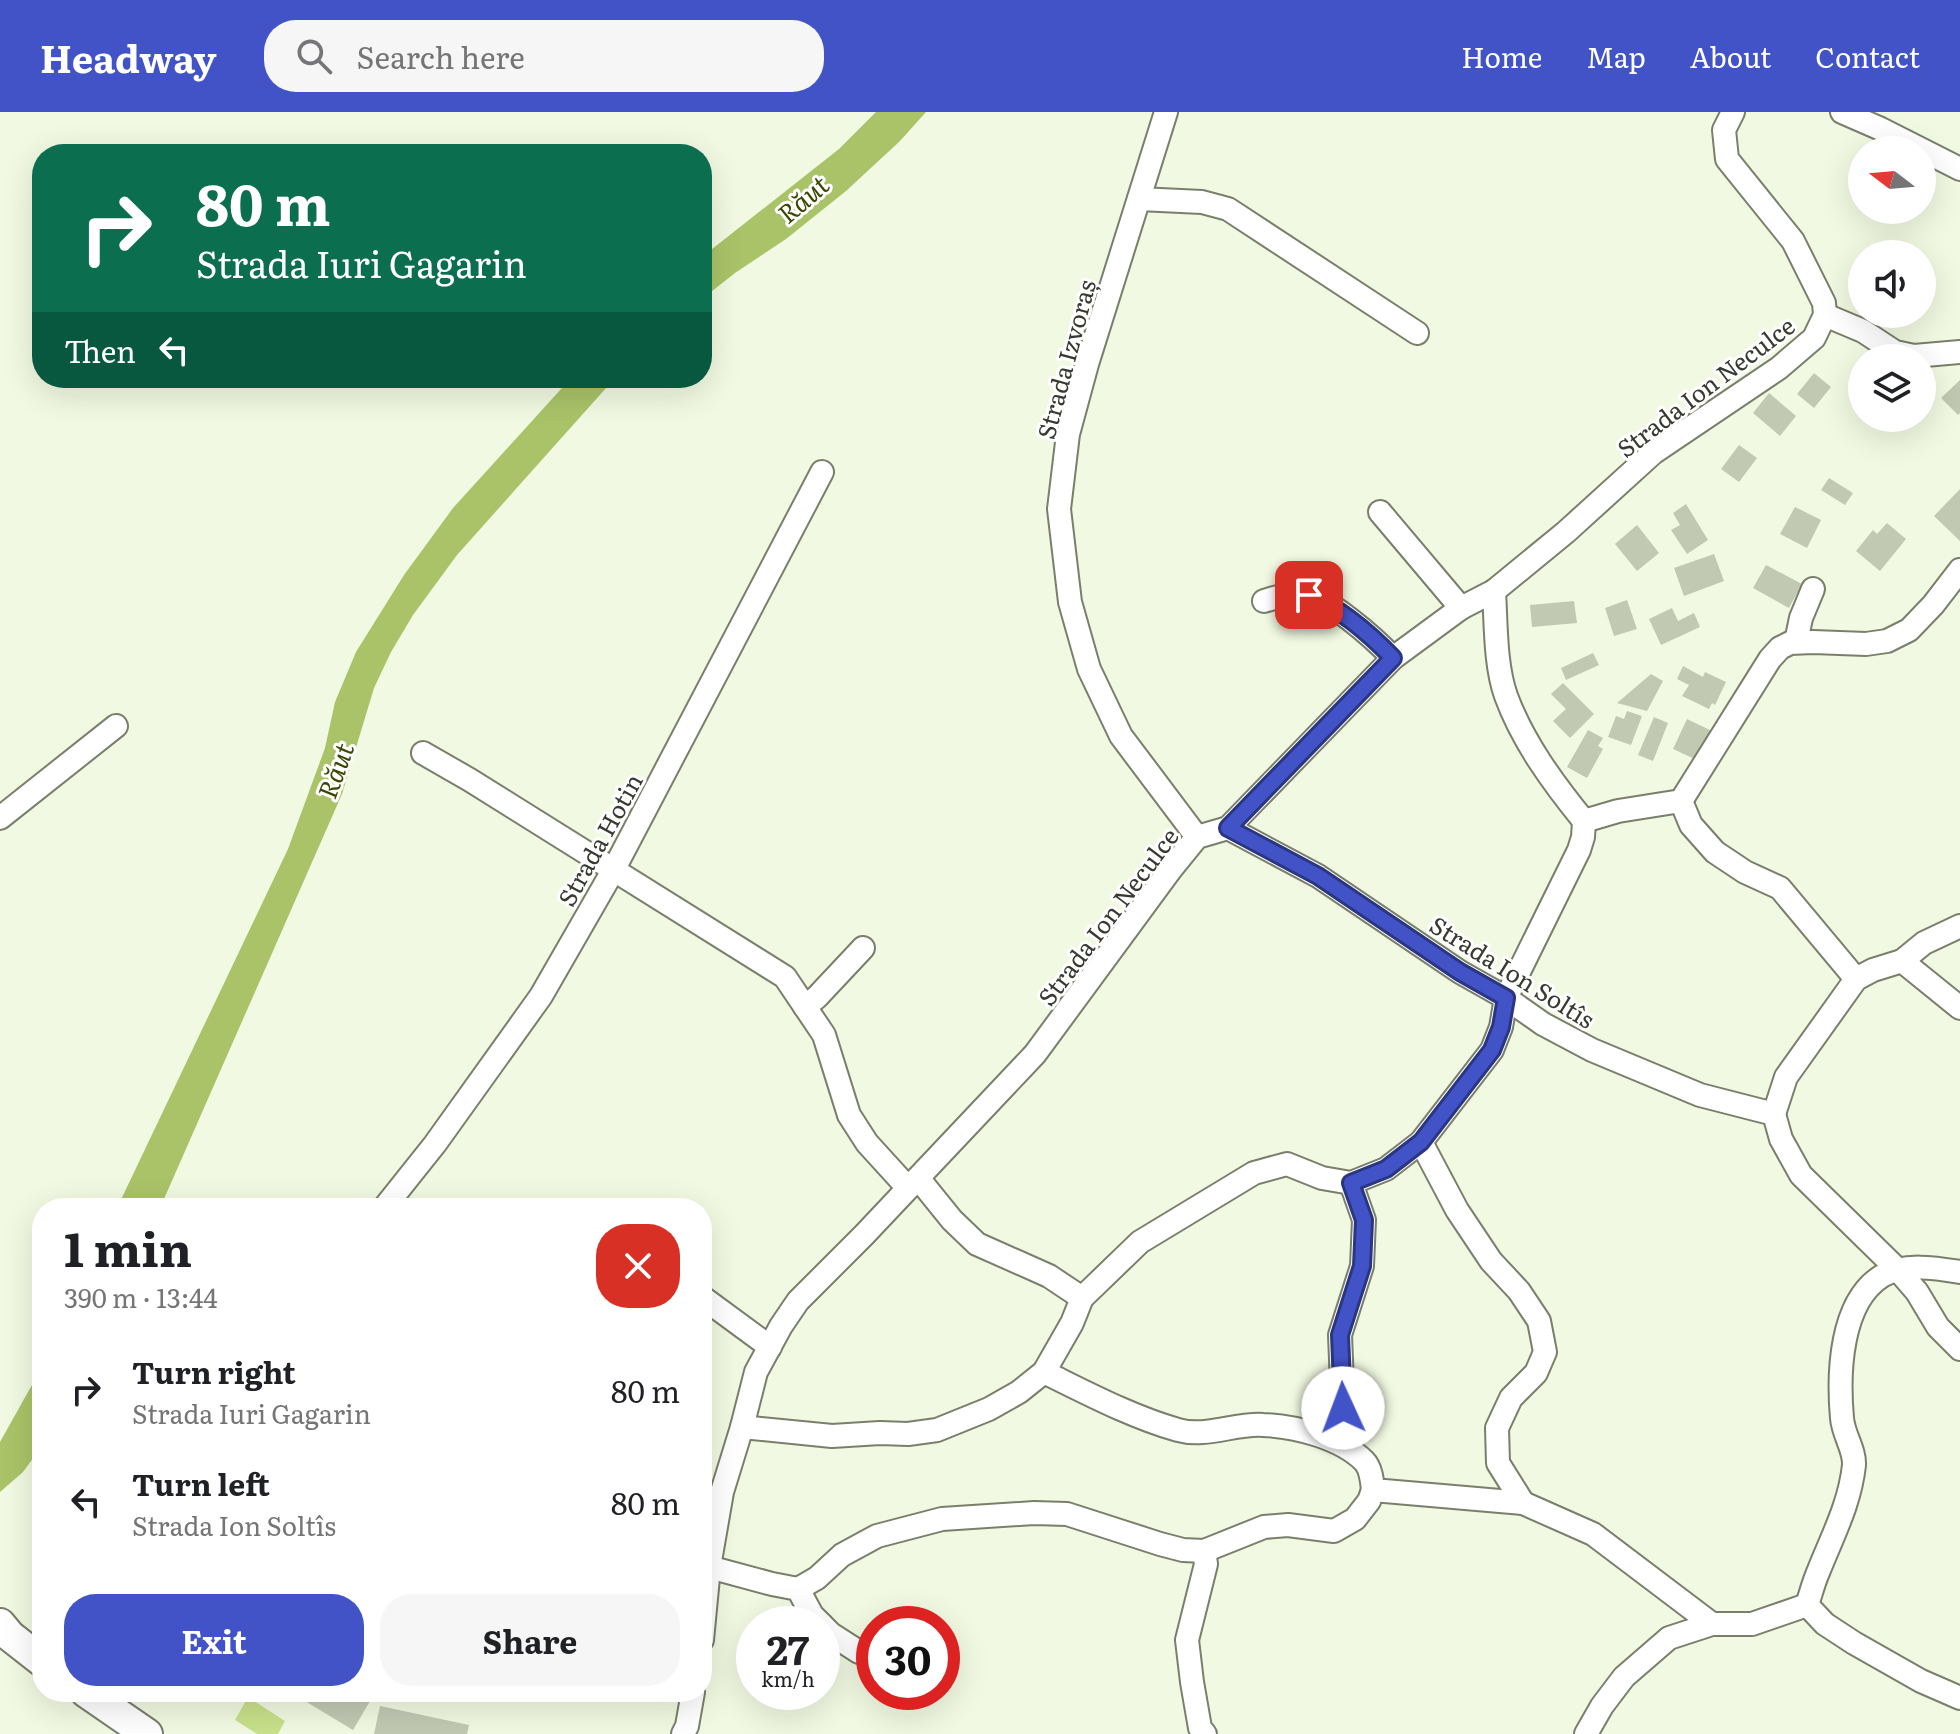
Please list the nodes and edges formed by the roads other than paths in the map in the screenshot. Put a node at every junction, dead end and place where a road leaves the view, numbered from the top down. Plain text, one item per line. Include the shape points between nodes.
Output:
1 (1166, 112) edge
2 (1733, 112) edge
3 (1842, 112) edge
4 (1960, 169) edge
5 (1139, 199) junction
6 (1825, 315) junction
7 (1417, 333) dead end
8 (1960, 352) edge
9 (822, 472) dead end
10 (1380, 512) dead end
11 (1960, 570) edge
12 (1813, 589) dead end
13 (1494, 591) junction
14 (1264, 601) dead end
15 (1461, 608) junction
16 (1796, 642) junction
17 (1393, 658) junction
18 (116, 726) dead end
19 (423, 753) dead end
20 (1681, 801) junction
21 (0, 818) edge
22 (1584, 821) junction
23 (1228, 828) junction
24 (1197, 837) junction
25 (614, 869) junction
26 (1960, 926) edge
27 (863, 948) dead end
28 (1902, 961) junction
29 (1856, 979) junction
30 (1506, 998) junction
31 (805, 1007) junction
32 (1960, 1008) edge
33 (1774, 1114) junction
34 (1421, 1142) junction
35 (913, 1183) junction
36 (1351, 1183) junction
37 (392, 1198) edge
38 (1898, 1270) junction
39 (1960, 1272) edge
40 (1082, 1298) junction
41 (712, 1304) edge
42 (770, 1347) junction
43 (1960, 1349) edge
44 (1044, 1372) junction
45 (742, 1427) junction
46 (1330, 1438) junction
47 (1373, 1490) junction
48 (712, 1495) edge
49 (1523, 1503) junction
50 (1204, 1551) junction
51 (712, 1568) edge
52 (798, 1589) junction
53 (1807, 1605) junction
54 (807, 1606) edge
55 (1712, 1624) junction
56 (0, 1625) edge
57 (32, 1653) edge
58 (1960, 1698) edge
59 (101, 1702) edge
60 (693, 1702) edge
61 (692, 1731) edge
62 (147, 1734) edge
63 (1205, 1734) edge
64 (1586, 1734) edge

1 - 5 street, Strada Izvoraș
2 - 6 street, Strada Ion Neculce via 1724,130 1727,159 1793,241
3 - 4 street
5 - 7 street via 1202,202 1228,209
5 - 24 street, Strada Izvoraș via 1068,434 1059,509 1070,602 1089,669 1121,736
6 - 8 street via 1895,352
6 - 13 street, Strada Ion Neculce via 1801,351 1653,453
9 - 25 street, Strada Hotin
10 - 15 street
11 - 16 street via 1909,630 1887,641
12 - 16 street
13 - 15 street, Strada Ion Neculce
13 - 22 street via 1505,694 1550,779
14 - 17 street via 1299,592 1327,603
15 - 17 street, Strada Ion Neculce
16 - 20 street via 1770,659
17 - 23 street, Strada Ion Neculce
18 - 21 street
19 - 25 street
20 - 22 street
20 - 29 street via 1691,825 1715,852 1780,888
22 - 30 street via 1579,850
23 - 24 street, Strada Ion Neculce
23 - 30 street, Strada Ion Soltîs via 1318,876
24 - 35 street, Strada Ion Neculce via 1035,1054
25 - 31 street via 785,977
25 - 37 street, Strada Hotin via 541,996
26 - 28 street via 1924,943
27 - 31 street
28 - 29 street
28 - 32 street
29 - 33 street via 1786,1077
30 - 33 street, Strada Ion Soltîs via 1592,1050 1700,1095
30 - 34 street via 1492,1050
31 - 35 street via 824,1035 849,1115 867,1143
33 - 38 street via 1801,1175
34 - 36 street via 1386,1169
34 - 49 street via 1457,1210 1539,1321 1545,1352 1536,1373 1511,1398 1497,1428 1498,1463
35 - 40 street via 977,1244 1049,1276
35 - 42 street, Strada Ion Neculce via 798,1301
36 - 40 street via 1287,1164 1254,1173 1140,1242
36 - 46 street via 1364,1220 1362,1266 1340,1335 1343,1408
38 - 39 street
38 - 43 street
38 - 53 street via 1865,1289 1851,1317 1840,1375 1842,1422 1854,1462 1846,1505
40 - 44 street
41 - 42 street
42 - 45 street, Strada Ion Neculce via 756,1372
44 - 45 street via 989,1409 937,1430 832,1436
44 - 46 street via 1181,1431 1262,1424
45 - 48 street, Strada Ion Neculce
46 - 47 street via 1366,1462
47 - 49 street
47 - 50 street via 1355,1519 1334,1531 1264,1527
49 - 55 street via 1593,1534
50 - 52 street via 1160,1544 1067,1514 993,1514 942,1519 877,1536
50 - 63 street via 1206,1564 1187,1640
51 - 52 street
52 - 54 street
53 - 55 street via 1752,1624
53 - 58 street via 1854,1643
55 - 64 street via 1669,1638 1624,1677
56 - 57 main road
59 - 62 main road
60 - 61 street

